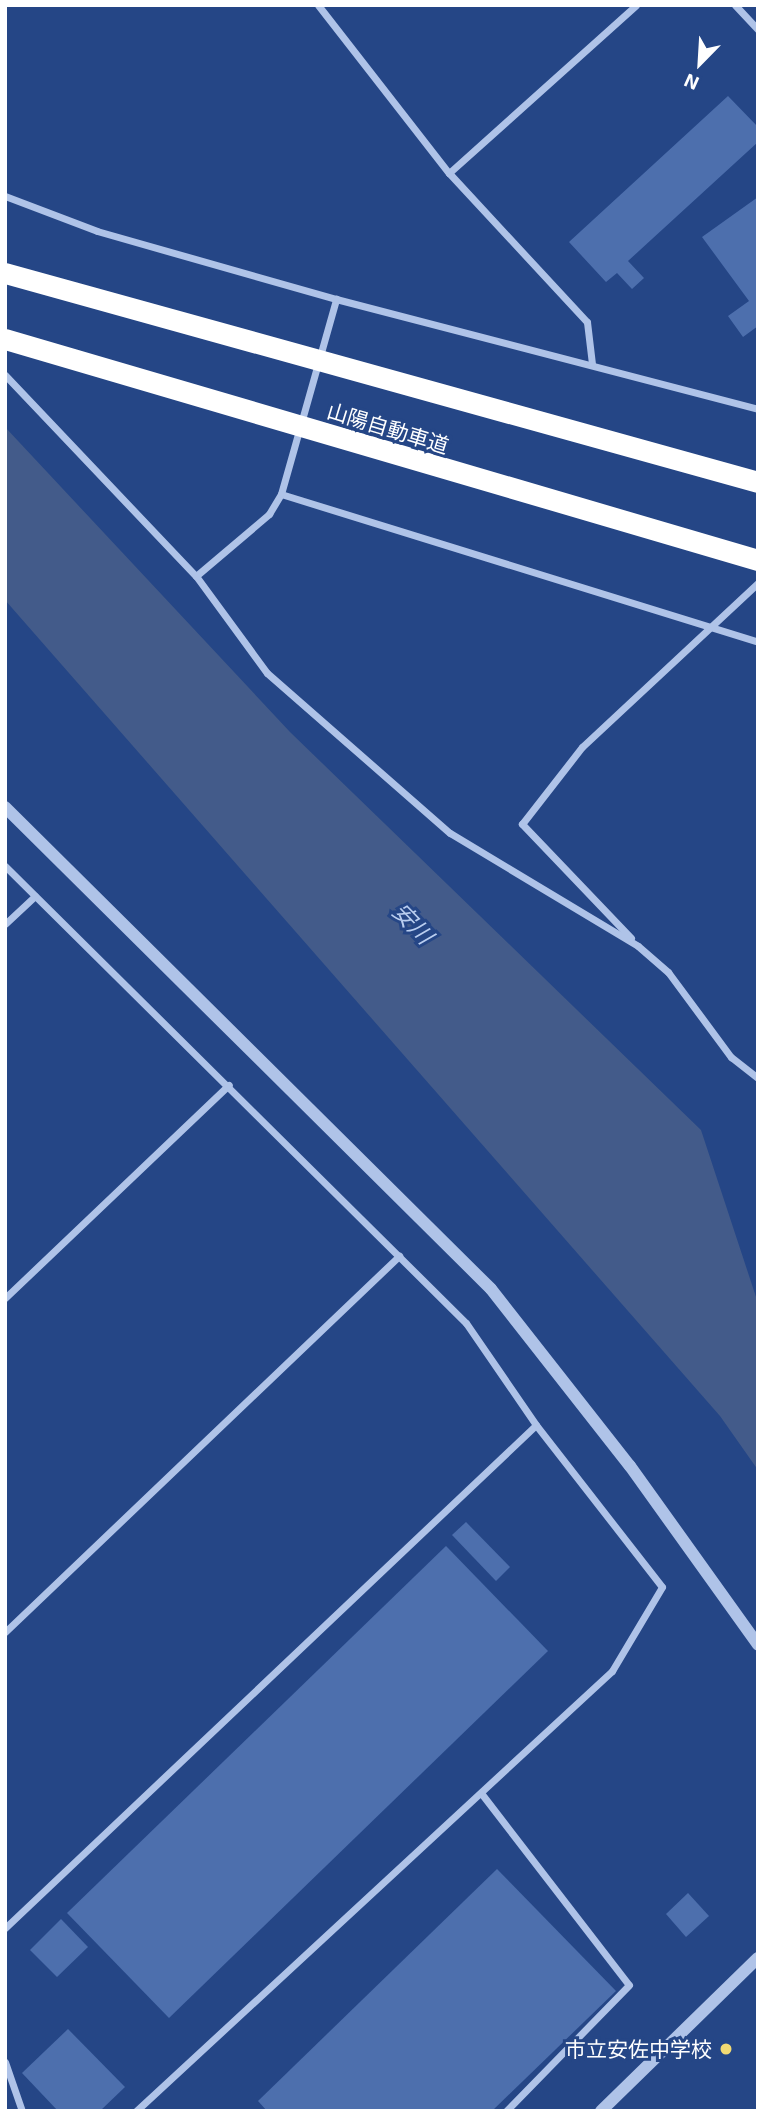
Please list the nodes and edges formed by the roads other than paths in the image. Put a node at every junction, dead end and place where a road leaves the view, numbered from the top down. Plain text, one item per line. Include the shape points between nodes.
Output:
1 (318, 5) edge
2 (636, 5) edge
3 (736, 5) edge
4 (758, 30) edge
5 (449, 173) junction
6 (5, 196) edge
7 (5, 273) edge
8 (336, 299) junction
9 (5, 339) edge
10 (592, 364) junction
11 (5, 375) edge
12 (758, 409) edge
13 (758, 482) edge
14 (281, 494) junction
15 (758, 560) edge
16 (196, 576) junction
17 (758, 583) edge
18 (709, 628) junction
19 (758, 642) edge
20 (5, 807) edge
21 (5, 866) edge
22 (36, 896) junction
23 (5, 924) edge
24 (639, 946) junction
25 (758, 1078) edge
26 (229, 1085) junction
27 (399, 1256) junction
28 (5, 1298) edge
29 (536, 1425) junction
30 (5, 1632) edge
31 (758, 1645) edge
32 (481, 1793) junction
33 (5, 1928) edge
34 (758, 1958) edge
35 (5, 2062) edge
36 (22, 2111) edge
37 (136, 2111) edge
38 (506, 2111) edge
39 (601, 2111) edge

1 - 5 street
2 - 5 street
3 - 4 street
5 - 10 street via 587,322
6 - 8 street via 97,231
7 - 13 highway, 山陽自動車道, bridge
8 - 10 street
8 - 14 street
9 - 15 highway, 山陽自動車道, bridge
10 - 12 street
11 - 16 street
14 - 16 street via 269,514
14 - 18 street
16 - 24 street via 267,673 450,833
17 - 18 street
18 - 19 street
18 - 24 street via 582,747 522,824
20 - 31 street via 491,1289 630,1466
21 - 22 street
22 - 23 street
22 - 26 street
24 - 25 street via 668,972 732,1057
26 - 27 street
26 - 28 street
27 - 29 street via 466,1323
27 - 30 street
29 - 32 street via 662,1587 612,1671
29 - 33 street
32 - 37 street
32 - 38 street via 629,1985
34 - 39 street
35 - 36 street

